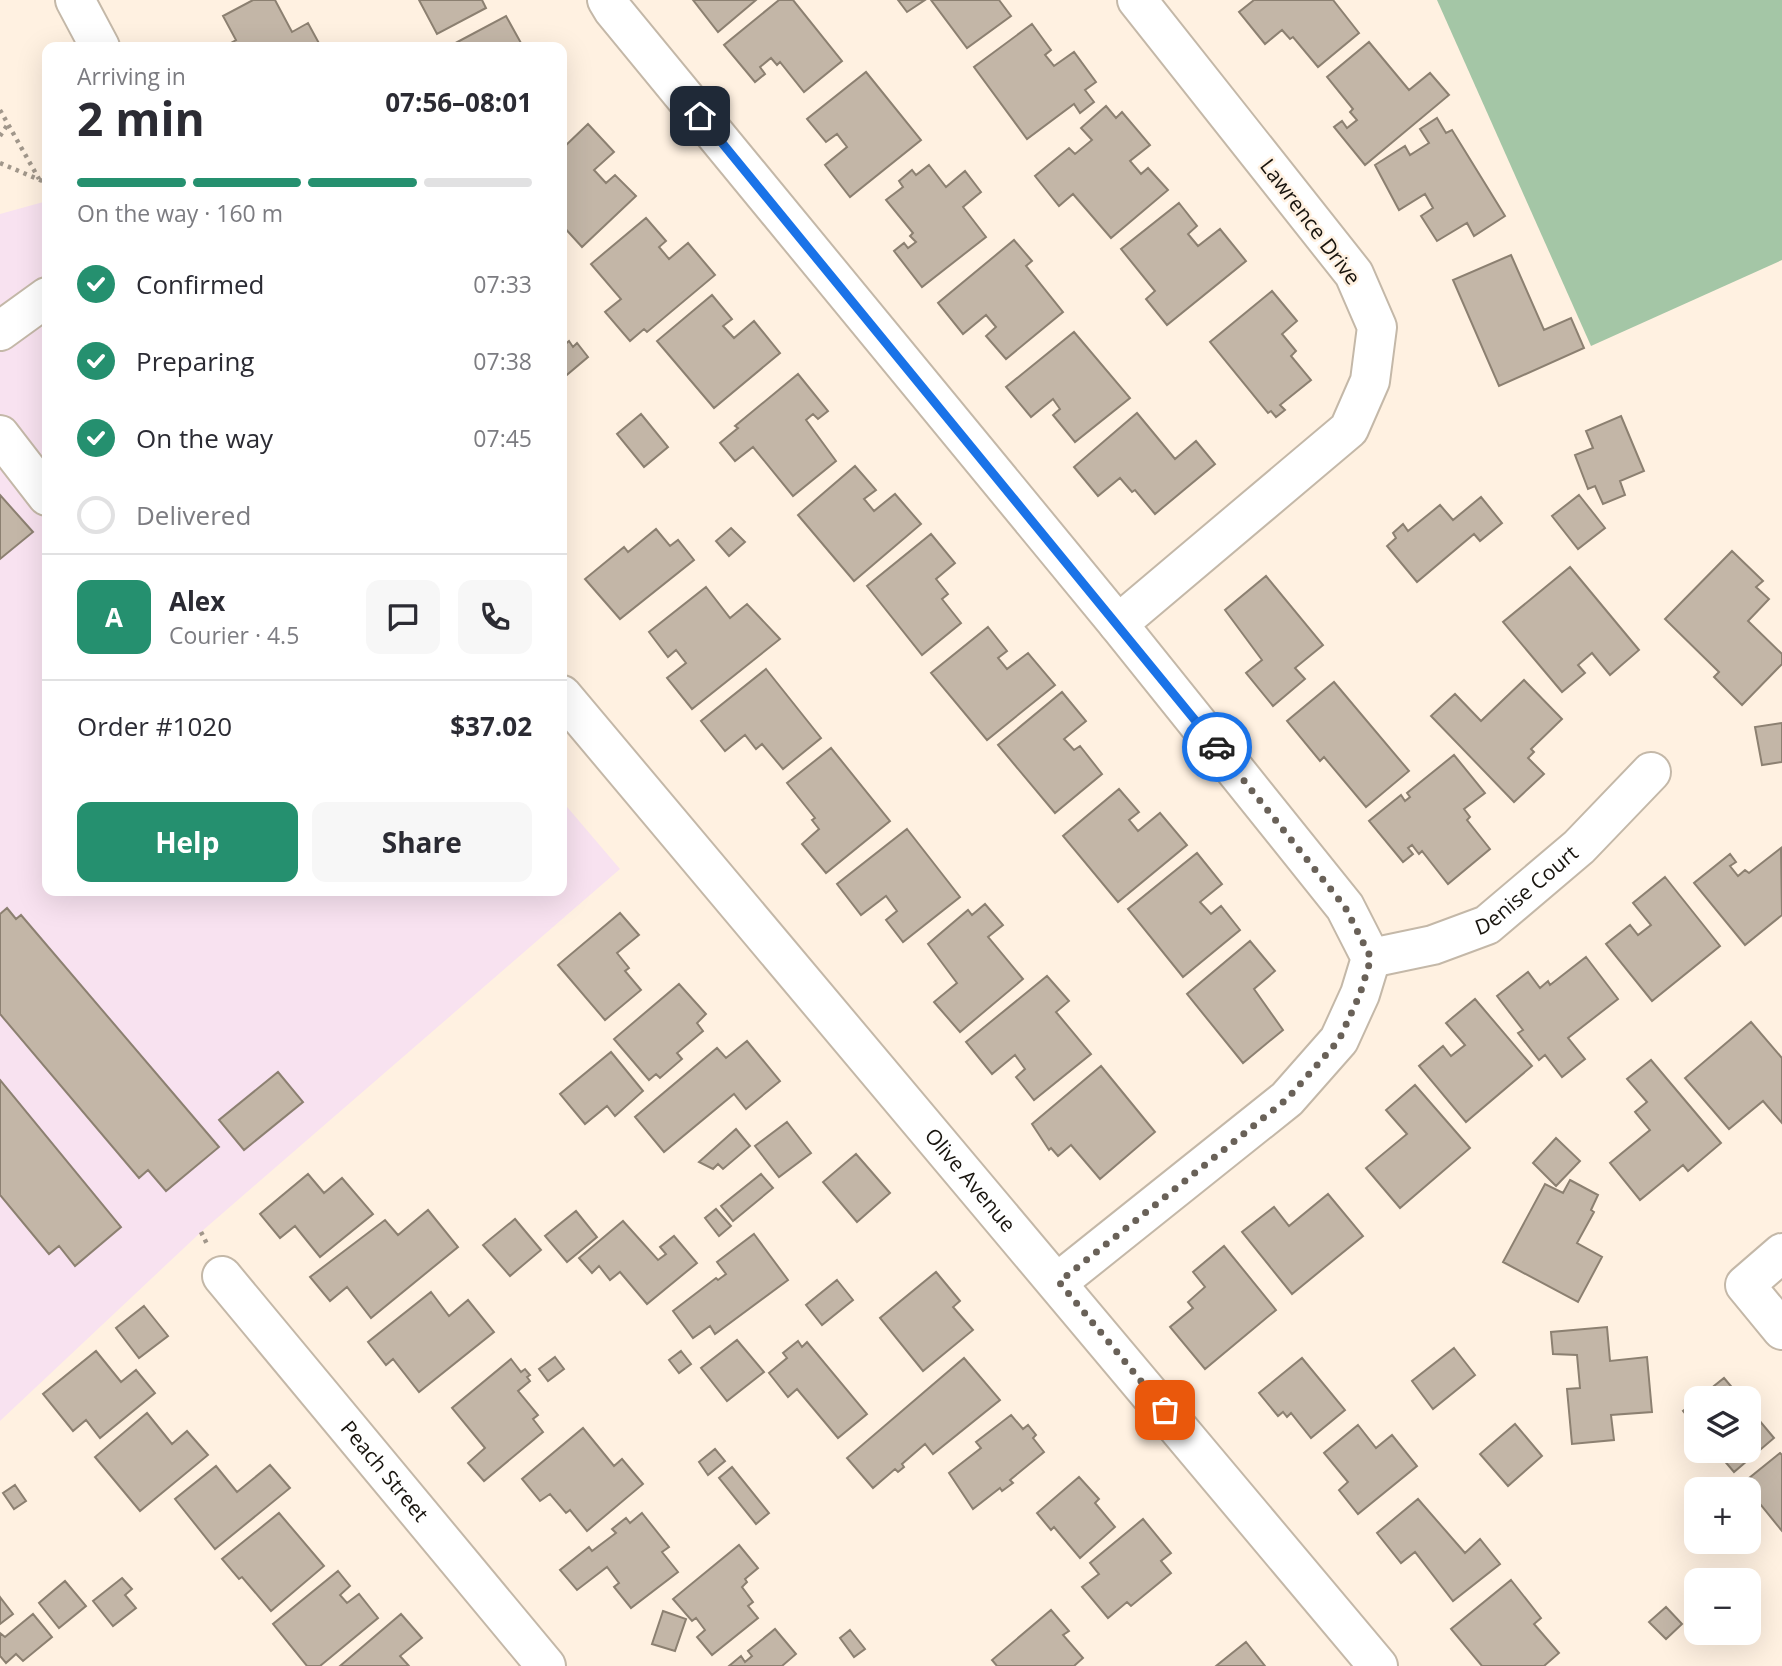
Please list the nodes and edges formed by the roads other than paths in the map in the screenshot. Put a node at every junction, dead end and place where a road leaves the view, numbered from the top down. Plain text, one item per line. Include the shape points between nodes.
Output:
1 (75, 0) edge
2 (607, 0) edge
3 (1137, 0) edge
4 (97, 42) edge
5 (42, 301) edge
6 (0, 331) edge
7 (0, 435) edge
8 (42, 490) edge
9 (1118, 624) junction
10 (567, 701) edge
11 (1651, 772) dead end
12 (1371, 958) junction
13 (1782, 1253) edge
14 (222, 1276) dead end
15 (1059, 1282) junction
16 (1782, 1330) edge
17 (546, 1666) edge
18 (1378, 1666) edge

1 - 4 street
2 - 9 street
3 - 9 street, Lawrence Drive via 1354,274 1377,327 1370,381 1349,429
5 - 6 street
7 - 8 street
9 - 12 street via 1345,907
10 - 15 street, Olive Avenue
11 - 12 street, Denise Court via 1579,847 1487,925 1433,945
12 - 15 street via 1339,1040 1287,1099
13 - 16 street via 1745,1284
14 - 17 street, Peach Street
15 - 18 street, Olive Avenue

